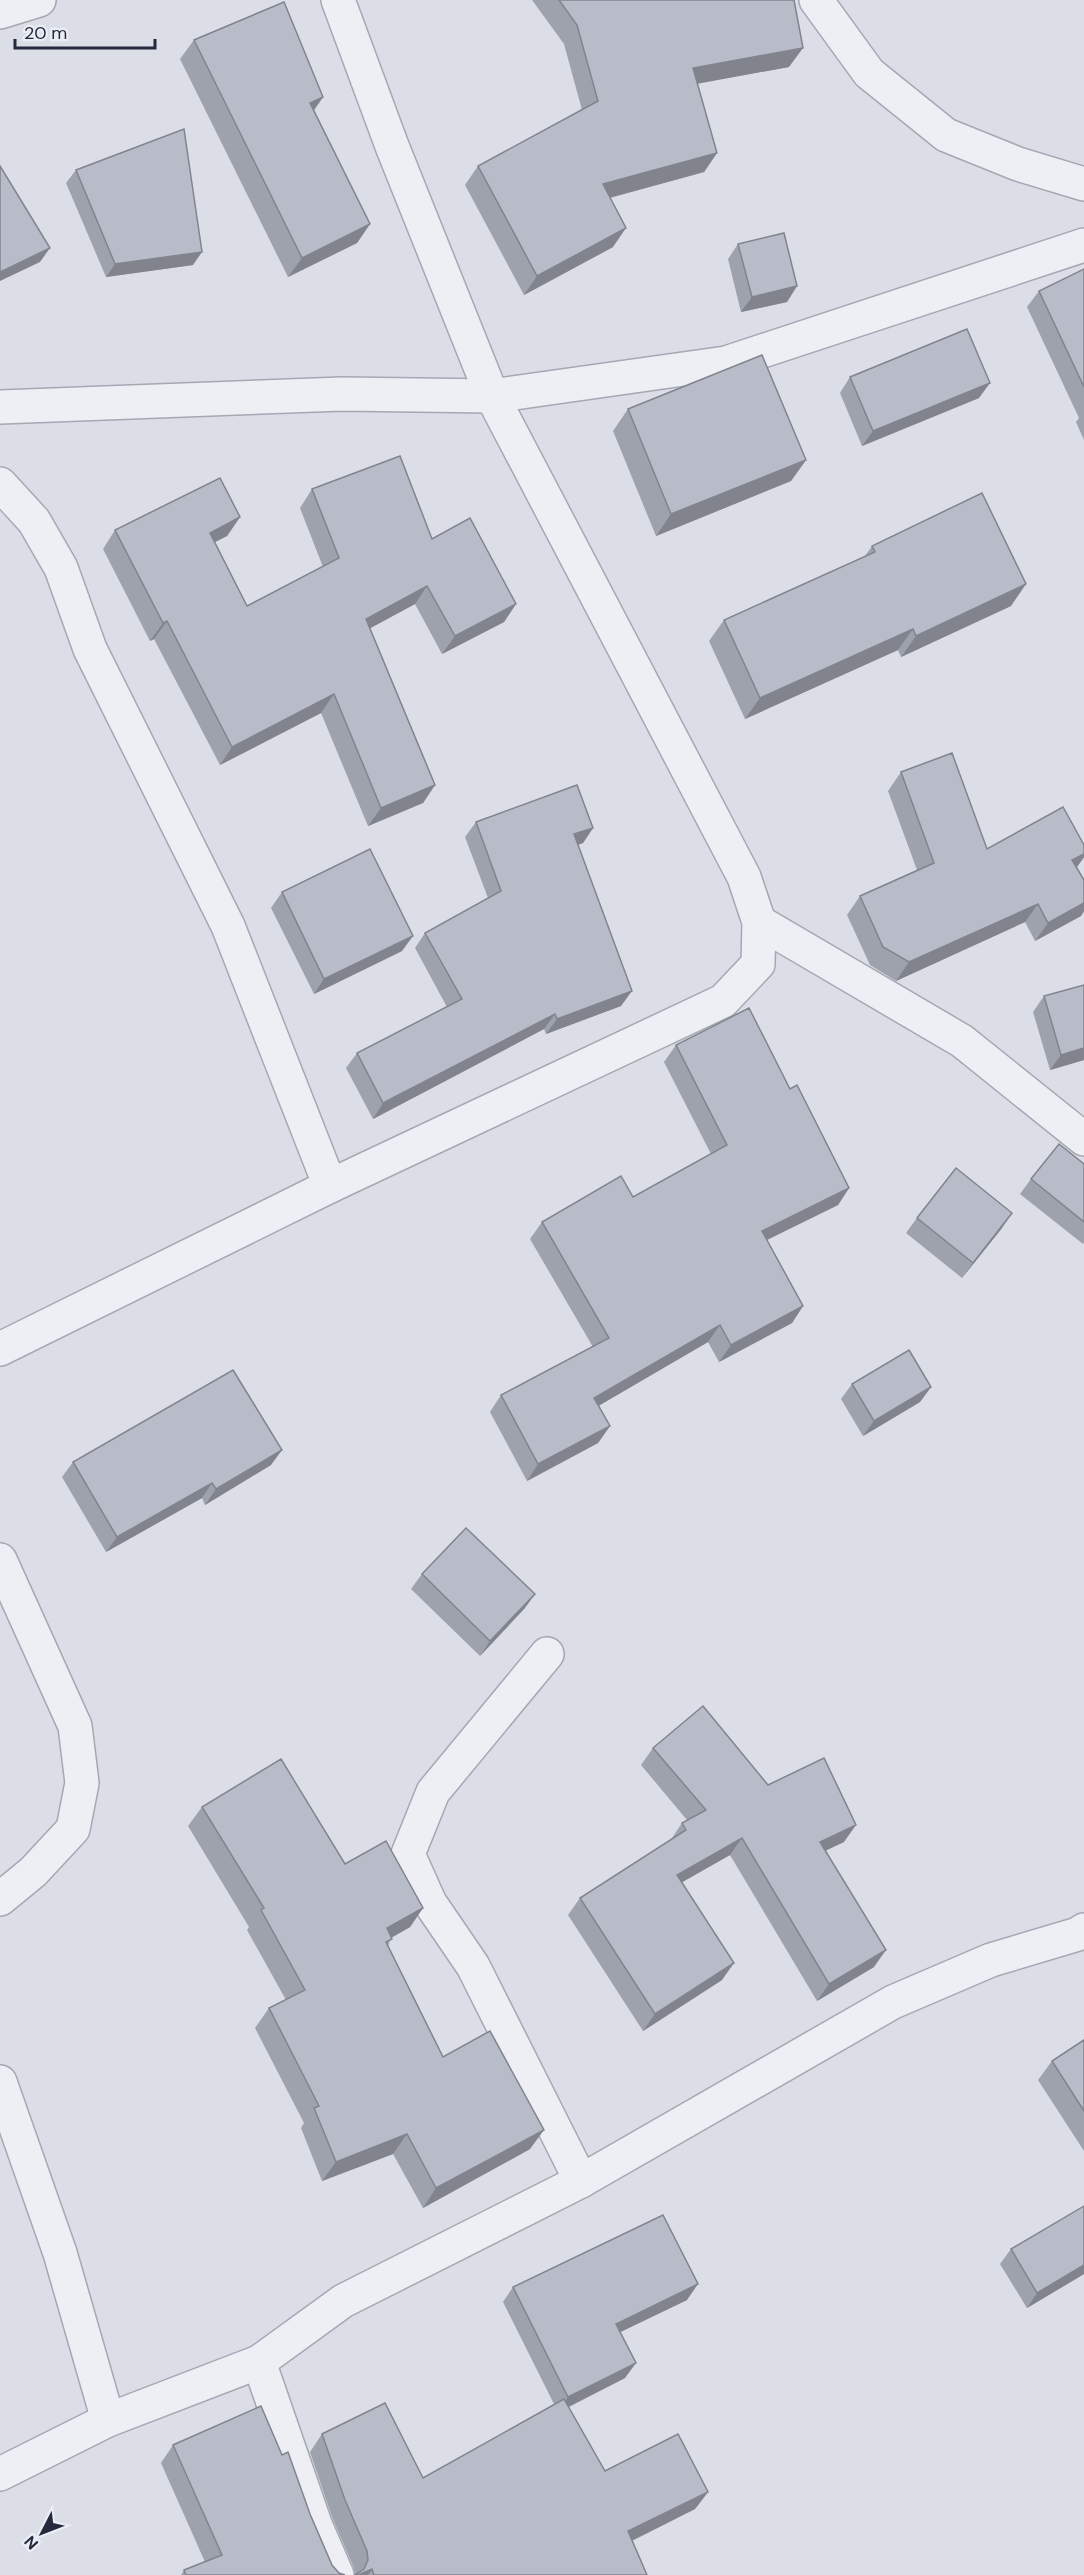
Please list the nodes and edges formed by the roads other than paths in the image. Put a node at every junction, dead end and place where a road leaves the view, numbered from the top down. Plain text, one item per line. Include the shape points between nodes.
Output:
1 (39, 0) edge
2 (338, 0) edge
3 (816, 0) edge
4 (0, 12) edge
5 (1084, 184) edge
6 (1084, 245) edge
7 (492, 396) junction
8 (0, 406) edge
9 (0, 484) edge
10 (759, 922) junction
11 (1084, 1139) edge
12 (330, 1186) junction
13 (0, 1349) edge
14 (0, 1560) edge
15 (547, 1654) dead end
16 (0, 1899) edge
17 (1084, 1930) edge
18 (0, 2082) edge
19 (581, 2181) junction
20 (259, 2362) junction
21 (108, 2420) junction
22 (0, 2474) edge
23 (338, 2575) edge

1 - 4 street
2 - 7 street
3 - 5 street via 868,73 946,135 1018,164
6 - 7 street via 726,363
7 - 8 street via 342,394
7 - 10 street via 744,877
9 - 12 street via 34,521 61,568 90,649 228,926
10 - 11 street via 962,1041
10 - 12 street via 758,964 723,1001
12 - 13 street
14 - 16 street via 75,1726 82,1783 73,1829 33,1872
15 - 19 street via 433,1792 408,1854 430,1903 473,1966
17 - 19 street via 991,1960 893,2002
18 - 21 street via 60,2253
19 - 20 street via 343,2301
20 - 21 street
20 - 23 street via 315,2524
21 - 22 street

